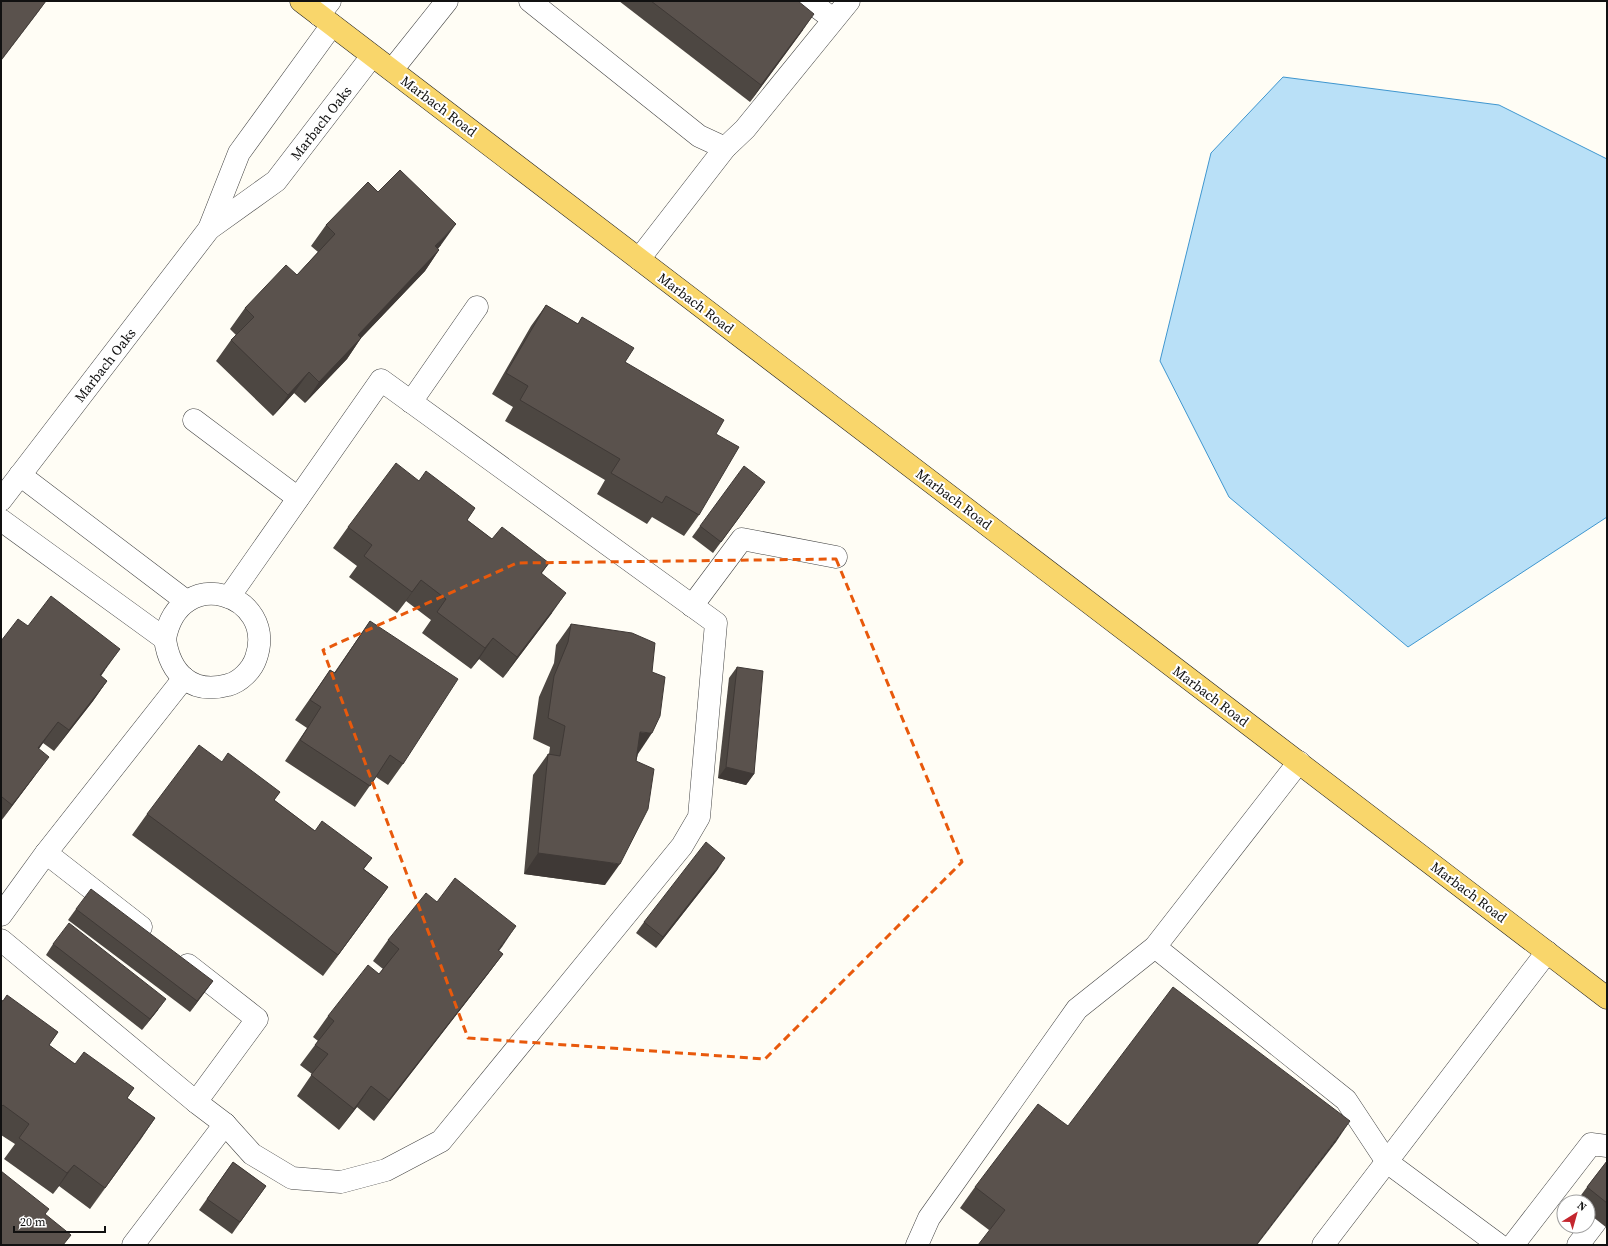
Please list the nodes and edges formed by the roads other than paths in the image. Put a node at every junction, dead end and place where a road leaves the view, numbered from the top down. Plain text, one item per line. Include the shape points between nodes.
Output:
1 (301, 1) edge
2 (447, 1) edge
3 (530, 1) edge
4 (809, 1) edge
5 (849, 1) edge
6 (327, 14) edge
7 (833, 19) junction
8 (372, 56) junction
9 (392, 70) junction
10 (725, 148) junction
11 (209, 229) junction
12 (639, 259) junction
13 (477, 307) dead end
14 (411, 402) junction
15 (194, 420) dead end
16 (20, 475) junction
17 (298, 498) junction
18 (1, 500) edge
19 (1, 520) edge
20 (836, 557) dead end
21 (229, 597) junction
22 (186, 601) junction
23 (692, 606) junction
24 (165, 639) junction
25 (184, 678) junction
26 (1299, 762) junction
27 (46, 853) junction
28 (1, 915) edge
29 (1, 940) edge
30 (1155, 947) junction
31 (1547, 952) junction
32 (1607, 998) edge
33 (196, 1102) junction
34 (225, 1124) junction
35 (1607, 1146) edge
36 (1387, 1162) junction
37 (1597, 1220) dead end
38 (133, 1245) edge
39 (918, 1245) edge
40 (1323, 1245) edge
41 (1499, 1245) edge
42 (1513, 1245) edge
43 (1578, 1245) edge

1 - 6 main road, Marbach Road
2 - 9 street
3 - 10 street via 700,136
4 - 7 street
5 - 7 street
6 - 8 main road, Marbach Road
6 - 11 street, Marbach Oaks via 239,153
7 - 10 street via 745,129
8 - 9 main road, Marbach Road
8 - 11 street, Marbach Oaks via 276,181
9 - 12 main road, Marbach Road
10 - 12 street
11 - 16 street, Marbach Oaks
12 - 26 main road, Marbach Road
13 - 14 street
14 - 17 street via 381,380
14 - 23 street
15 - 17 street
16 - 18 street, Marbach Oaks
16 - 22 street
17 - 21 street
19 - 24 street
20 - 23 street via 742,539
21 - 22 street via 199,595
21 - 25 street via 243,605 253,617 259,633 259,649 254,664 244,676 230,685 214,688 198,686
22 - 24 street via 175,612 168,625
23 - 34 street via 716,623 699,817 682,846 441,1141 386,1170 341,1182 292,1178 252,1154
24 - 25 street via 167,654 173,668
25 - 27 street
26 - 30 street
26 - 31 main road, Marbach Road
27 - 28 street
27 - 33 street via 257,1019
29 - 33 street
30 - 36 street via 1346,1100
30 - 39 street via 1078,1008 929,1218
31 - 32 main road, Marbach Road
31 - 36 street
33 - 34 street
34 - 38 street
35 - 42 street via 1591,1144
36 - 40 street
36 - 41 street
37 - 43 street

